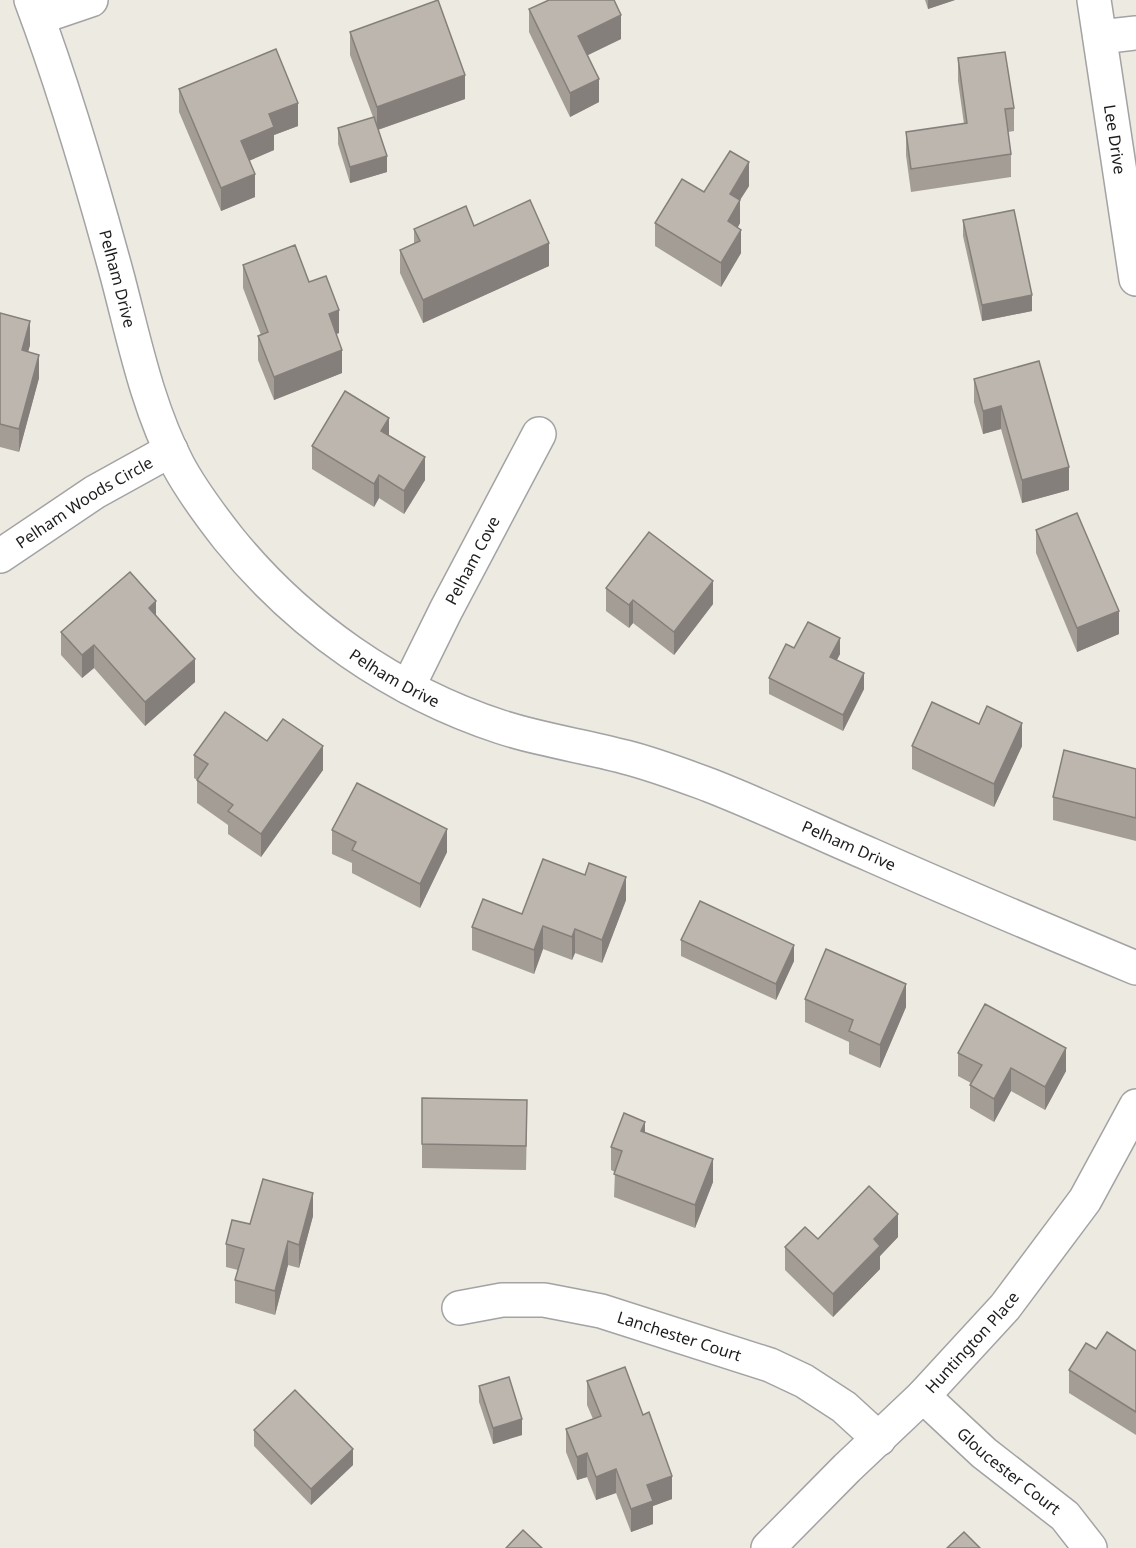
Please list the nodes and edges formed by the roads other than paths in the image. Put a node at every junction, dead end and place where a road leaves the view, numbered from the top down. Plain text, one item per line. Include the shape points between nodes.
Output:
1 (91, 0) edge
2 (1094, 0) edge
3 (34, 9) edge
4 (1136, 33) edge
5 (1100, 37) junction
6 (1136, 279) edge
7 (539, 434) dead end
8 (171, 450) junction
9 (0, 556) edge
10 (408, 687) junction
11 (1136, 968) edge
12 (1136, 1106) edge
13 (459, 1308) dead end
14 (923, 1396) junction
15 (879, 1439) junction
16 (768, 1548) edge
17 (1090, 1548) edge

1 - 3 street
2 - 5 street, Lee Drive
3 - 8 street, Pelham Drive via 90,183 153,407
4 - 5 street
5 - 6 street, Lee Drive
7 - 10 street, Pelham Cove
8 - 9 street, Pelham Woods Circle via 95,492
8 - 10 street, Pelham Drive via 213,519 286,602 360,658
10 - 11 street, Pelham Drive via 503,727 628,757 709,785
12 - 14 street, Huntington Place via 1064,1231 1005,1307
13 - 15 street, Lanchester Court via 502,1300 544,1300 601,1311 770,1365 844,1407
14 - 15 street, Huntington Place
14 - 17 street, Gloucester Court via 984,1453 1065,1516
15 - 16 street, Huntington Place

